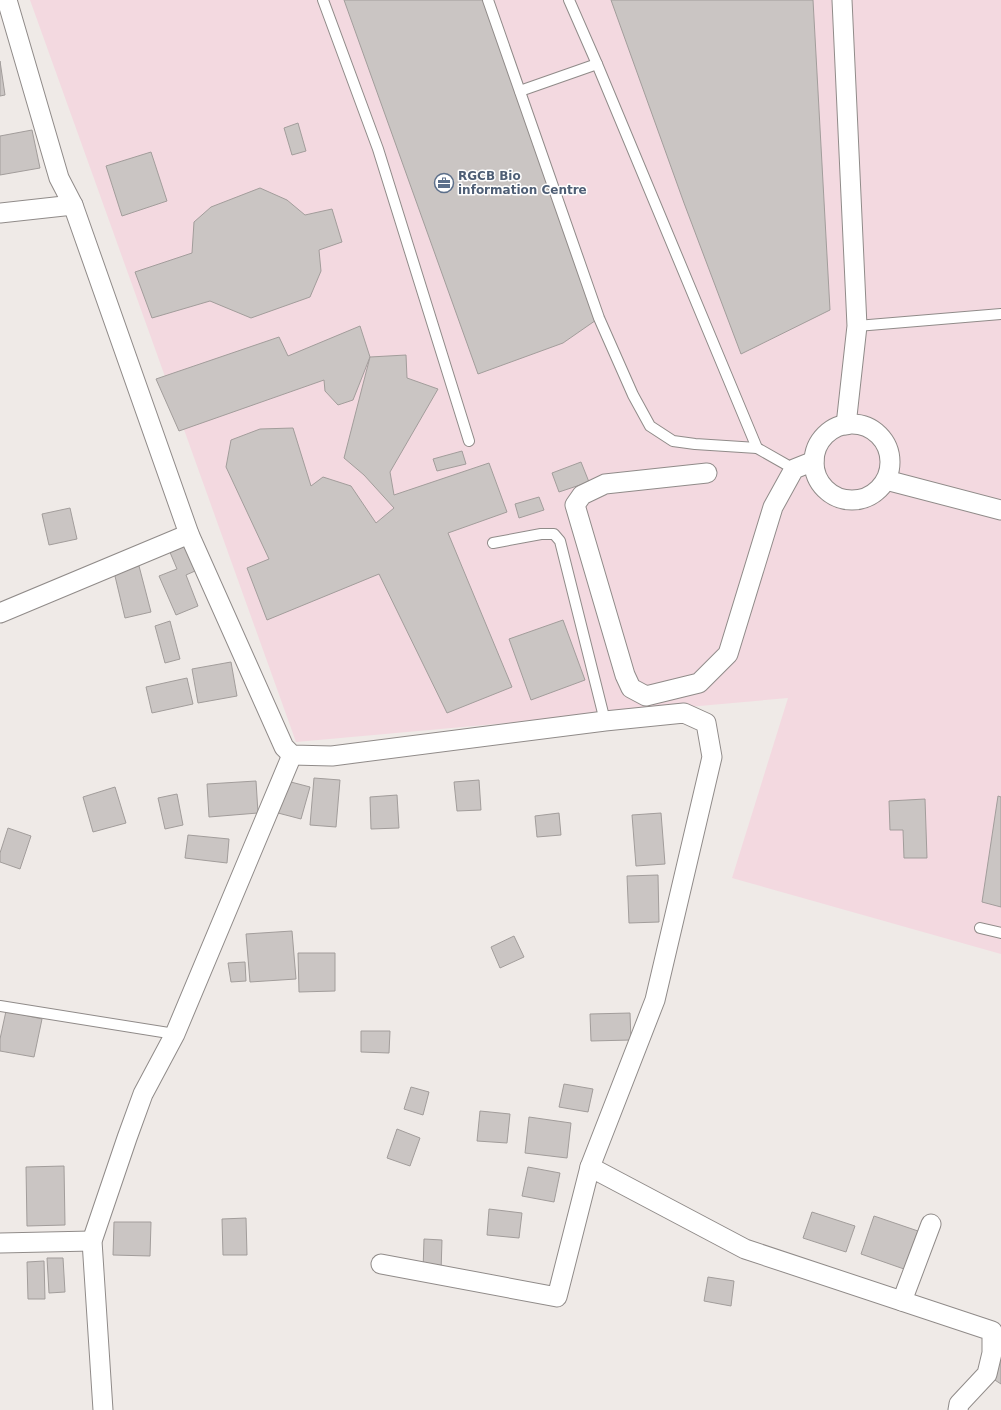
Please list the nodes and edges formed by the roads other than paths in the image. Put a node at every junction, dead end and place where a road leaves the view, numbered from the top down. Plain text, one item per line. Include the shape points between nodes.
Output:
1 (7, 0) edge
2 (323, 0) edge
3 (488, 0) edge
4 (569, 0) edge
5 (842, 0) edge
6 (597, 64) junction
7 (520, 91) junction
8 (73, 205) junction
9 (0, 213) edge
10 (1001, 314) edge
11 (857, 326) junction
12 (846, 425) junction
13 (469, 441) dead end
14 (757, 448) junction
15 (814, 461) junction
16 (794, 469) junction
17 (707, 473) dead end
18 (886, 480) junction
19 (1001, 510) edge
20 (189, 534) junction
21 (493, 543) dead end
22 (0, 613) edge
23 (605, 721) junction
24 (292, 755) junction
25 (980, 928) dead end
26 (1001, 933) edge
27 (0, 1006) edge
28 (175, 1034) junction
29 (590, 1167) junction
30 (931, 1224) dead end
31 (92, 1241) junction
32 (0, 1243) edge
33 (381, 1264) dead end
34 (902, 1301) junction
35 (103, 1410) edge
36 (958, 1410) edge

1 - 8 street via 60,178
2 - 13 lane via 378,150
3 - 7 lane
4 - 6 lane
5 - 11 street
6 - 7 lane
6 - 14 lane
7 - 14 lane via 599,318 633,395 650,426 673,441
8 - 9 street
8 - 20 street
10 - 11 lane
11 - 12 street
12 - 15 street via 834,429 824,437 817,448
12 - 18 street via 858,425 880,436 890,457 890,469
14 - 16 lane
15 - 16 street
15 - 18 street via 815,473 821,485 830,494 842,499 867,498
16 - 17 street via 773,507 728,654 699,683 646,696 631,688 625,675 574,505 582,496 604,484
18 - 19 street
20 - 22 street
20 - 24 street via 284,747
21 - 23 lane via 541,534 554,534 560,541
23 - 24 street via 332,756
23 - 29 street via 684,713 706,723 712,757 655,1000
24 - 28 street
25 - 26 lane
27 - 28 lane
28 - 31 street via 143,1094
29 - 33 street via 557,1297
29 - 34 street via 745,1250
30 - 34 street
31 - 32 street
31 - 35 street
34 - 36 street via 992,1332 992,1353 987,1374 959,1404

